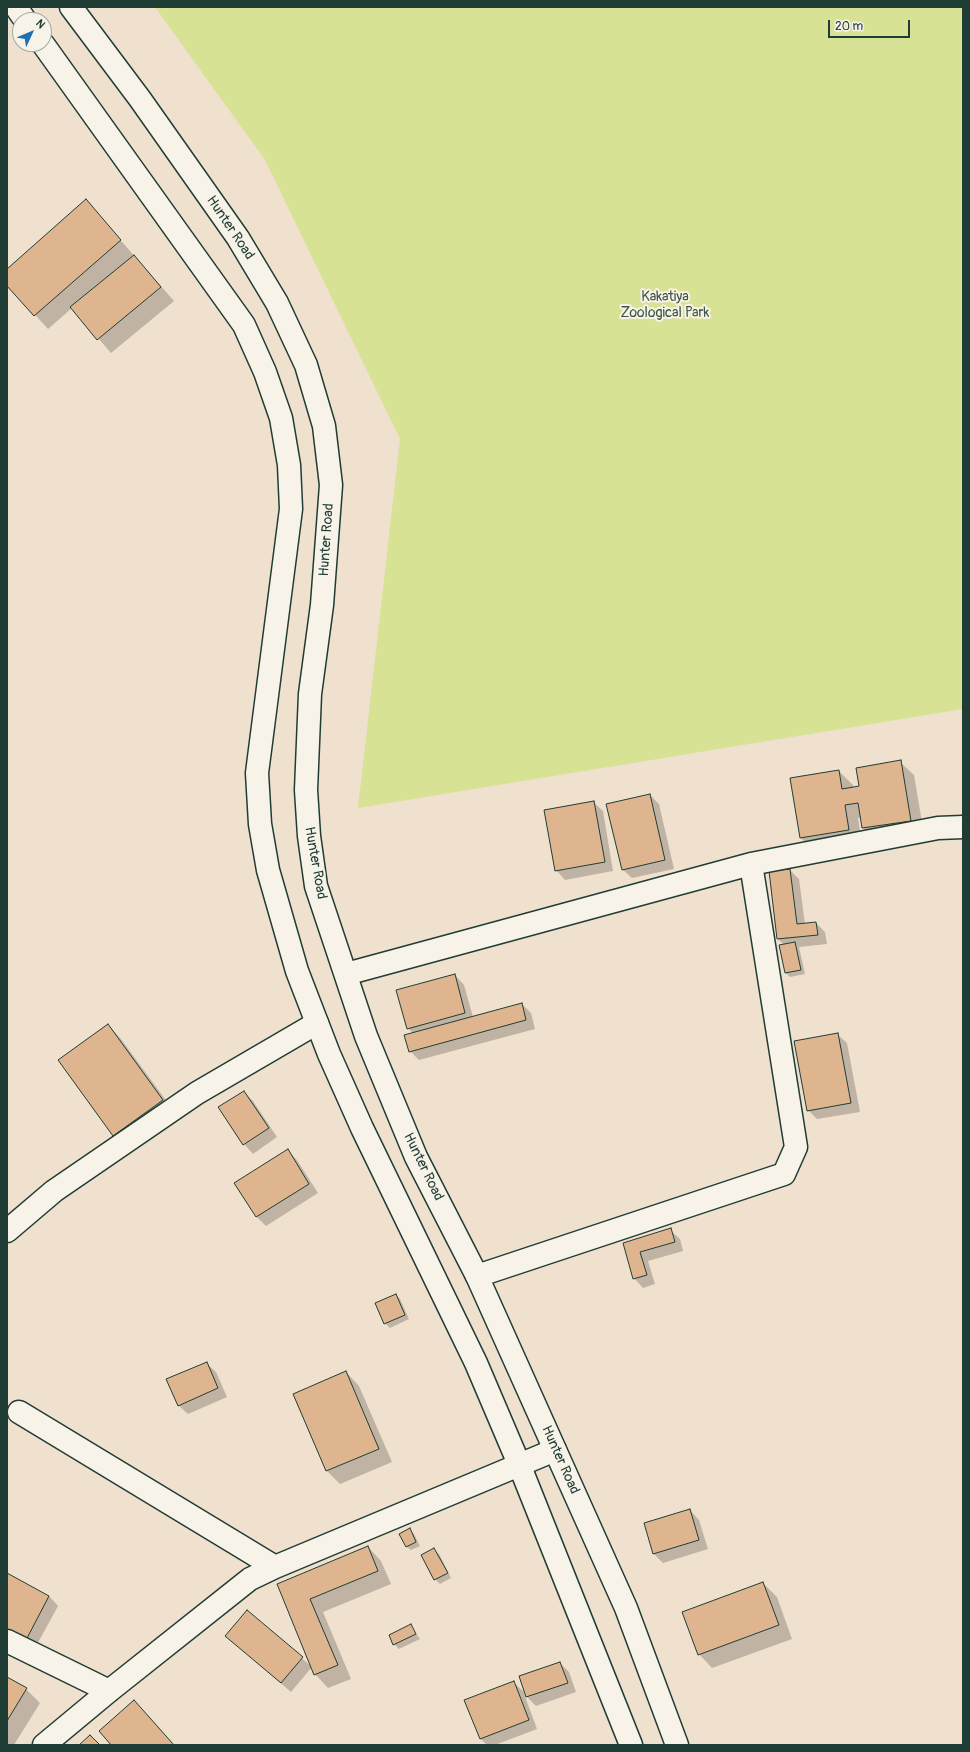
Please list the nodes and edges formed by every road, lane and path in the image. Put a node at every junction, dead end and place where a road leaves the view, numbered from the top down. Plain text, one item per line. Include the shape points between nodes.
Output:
1 (71, 7) edge
2 (49, 52) edge
3 (963, 827) edge
4 (751, 864) junction
5 (346, 974) junction
6 (317, 1023) junction
7 (7, 1231) edge
8 (477, 1276) junction
9 (19, 1412) dead end
10 (555, 1450) junction
11 (519, 1464) junction
12 (275, 1566) junction
13 (7, 1641) edge
14 (109, 1691) junction
15 (626, 1743) edge
16 (44, 1745) edge
17 (677, 1745) edge

1 - 5 main road, Hunter Road via 140,99 238,238 277,303 306,365 324,426 331,485 322,606 310,694 306,790 316,886
2 - 6 main road via 244,325 265,372 281,418 289,465 291,509 258,766 260,824 268,870 297,971
3 - 4 main road via 938,828
4 - 5 main road
4 - 8 main road via 796,1147 784,1174
5 - 8 main road, Hunter Road via 366,1036 416,1157
6 - 7 main road via 197,1093 54,1191
6 - 11 main road via 362,1128 476,1363
8 - 10 main road, Hunter Road
9 - 12 main road
10 - 11 main road
10 - 17 main road, Hunter Road via 626,1608
11 - 12 main road
11 - 15 main road
12 - 14 main road via 250,1579
13 - 14 main road
14 - 16 main road

